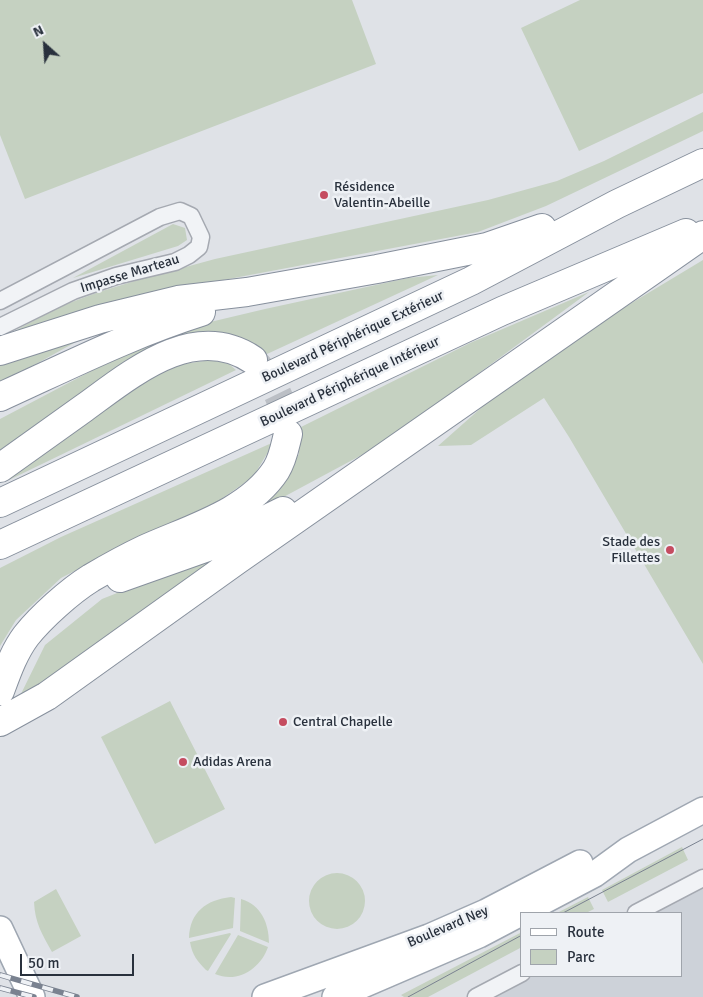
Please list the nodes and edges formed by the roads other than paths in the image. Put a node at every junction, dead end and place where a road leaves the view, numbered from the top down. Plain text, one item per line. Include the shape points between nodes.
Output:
1 (703, 164) edge
2 (617, 204) junction
3 (703, 225) edge
4 (703, 235) edge
5 (247, 292) junction
6 (0, 301) edge
7 (0, 328) edge
8 (0, 351) edge
9 (253, 360) tunnel mouth
10 (0, 398) edge
11 (288, 434) tunnel mouth
12 (404, 443) junction
13 (0, 468) edge
14 (0, 503) edge
15 (0, 545) edge
16 (64, 598) junction
17 (0, 691) edge
18 (0, 722) edge
19 (703, 810) edge
20 (628, 850) junction
21 (703, 878) edge
22 (523, 912) edge
23 (638, 912) edge
24 (520, 913) edge
25 (0, 928) edge
26 (520, 974) edge
27 (367, 992) edge
28 (32, 997) edge
29 (265, 997) edge
30 (335, 997) edge
31 (476, 997) edge

1 - 2 highway, Boulevard Périphérique Extérieur
2 - 5 highway via 487,247
2 - 14 highway, Boulevard Périphérique Extérieur via 471,281
3 - 15 highway, Boulevard Périphérique Intérieur via 502,311
4 - 12 highway
5 - 8 highway via 178,300
5 - 10 highway via 221,306 169,322 110,346
6 - 7 street, Impasse Marteau via 160,217 180,211 191,216 201,237 199,247 175,262 116,276 73,291
9 - 13 highway via 243,353 219,346 191,347 157,359
11 - 16 highway via 276,470 240,504 116,564
12 - 16 highway via 216,544
12 - 18 highway via 47,696
16 - 17 highway via 26,637 8,668
19 - 20 main road, Boulevard Ney
20 - 22 main road, Boulevard Ney via 595,874
20 - 29 main road, Boulevard Ney via 588,859 486,912 429,937
21 - 23 street
24 - 27 main road, Boulevard Ney
25 - 28 main road
26 - 31 street
27 - 30 main road, Boulevard Ney

